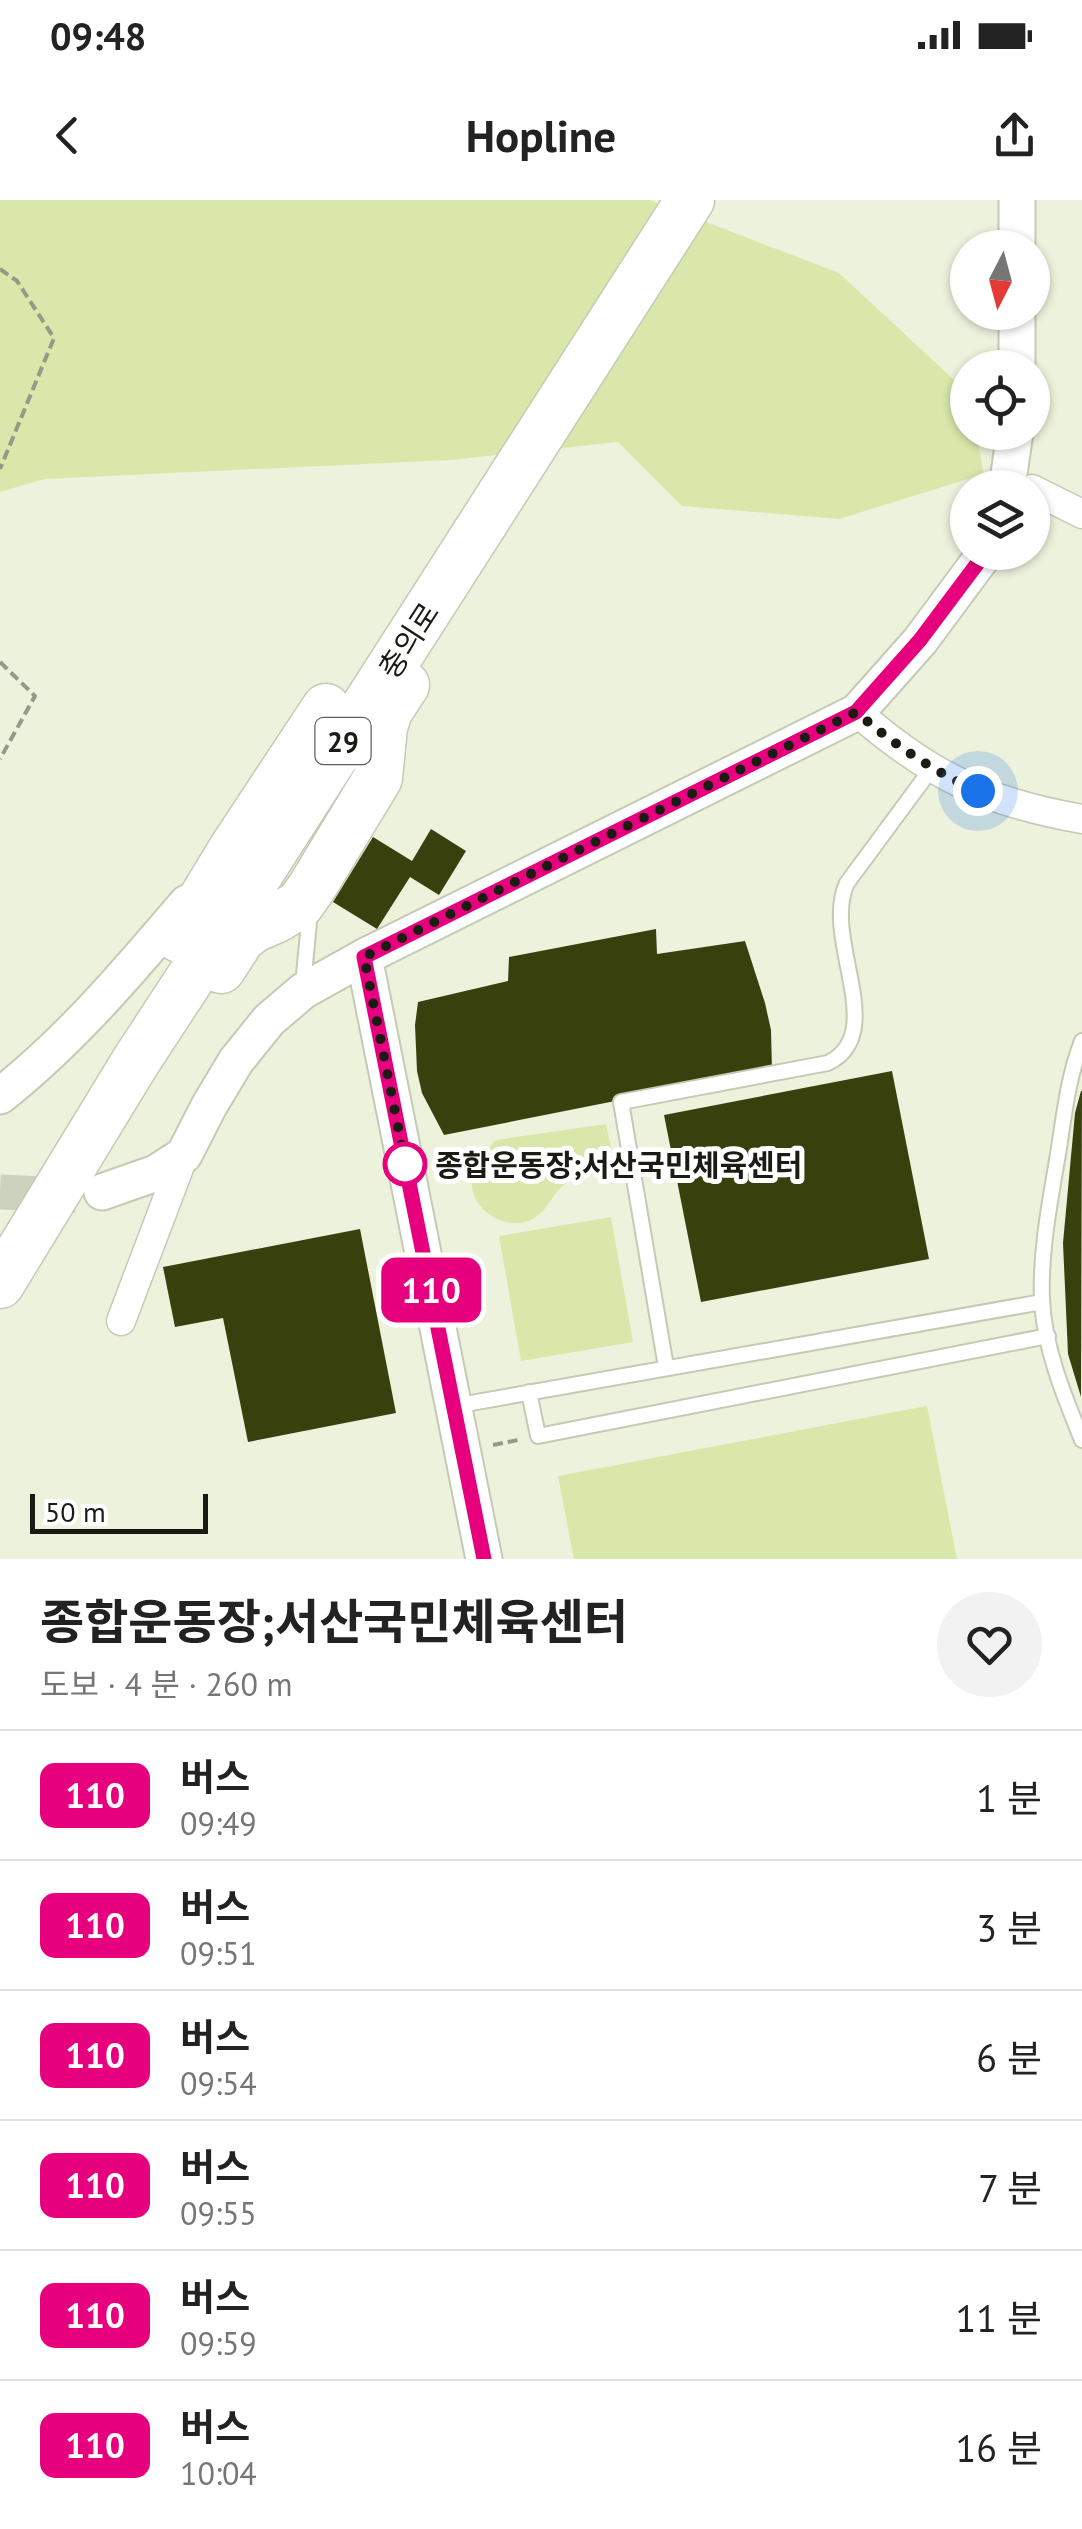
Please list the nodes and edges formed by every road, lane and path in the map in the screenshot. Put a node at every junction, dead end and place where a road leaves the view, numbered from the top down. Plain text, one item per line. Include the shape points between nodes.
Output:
1 (661, 200) edge
2 (690, 200) edge
3 (1017, 200) edge
4 (1017, 230) edge
5 (0, 269) edge
6 (548, 421) junction
7 (0, 469) edge
8 (1050, 499) edge
9 (1082, 514) edge
10 (972, 570) edge
11 (0, 662) edge
12 (856, 712) junction
13 (0, 759) edge
14 (932, 768) junction
15 (1082, 819) edge
16 (233, 849) junction
17 (312, 887) junction
18 (364, 957) junction
19 (302, 991) junction
20 (1082, 1041) edge
21 (136, 1060) junction
22 (0, 1096) edge
23 (184, 1155) junction
24 (102, 1192) tunnel mouth
25 (0, 1243) edge
26 (0, 1284) edge
27 (1042, 1302) junction
28 (121, 1320) dead end
29 (1048, 1336) junction
30 (666, 1367) junction
31 (529, 1392) junction
32 (454, 1406) junction
33 (538, 1436) junction
34 (1082, 1440) edge
35 (463, 1452) junction
36 (484, 1559) edge

1 - 16 highway, 충의로 / 29
2 - 6 highway, 충의로 / 29
3 - 4 street
5 - 7 path via 17,281 54,338
6 - 17 highway via 546,470 388,711 378,778
6 - 21 highway, 충의로 / 29
8 - 9 street
10 - 12 street
11 - 13 path via 34,696
12 - 14 street
12 - 18 street
14 - 15 street via 992,796
14 - 30 lane via 843,889 839,918 856,1025 846,1051 828,1062 622,1102
16 - 22 street via 112,990
16 - 25 highway, 충의로 / 29
17 - 19 lane
17 - 21 highway via 300,904 241,938 175,1039
18 - 19 street
18 - 32 street
19 - 23 street via 236,1061
20 - 27 lane via 1052,1190
21 - 26 highway, 충의로 / 29
23 - 24 street
23 - 28 street
27 - 29 lane
27 - 30 lane
29 - 33 lane
29 - 34 lane
30 - 31 lane
31 - 32 lane
31 - 33 lane
32 - 35 street
33 - 35 path
35 - 36 street

